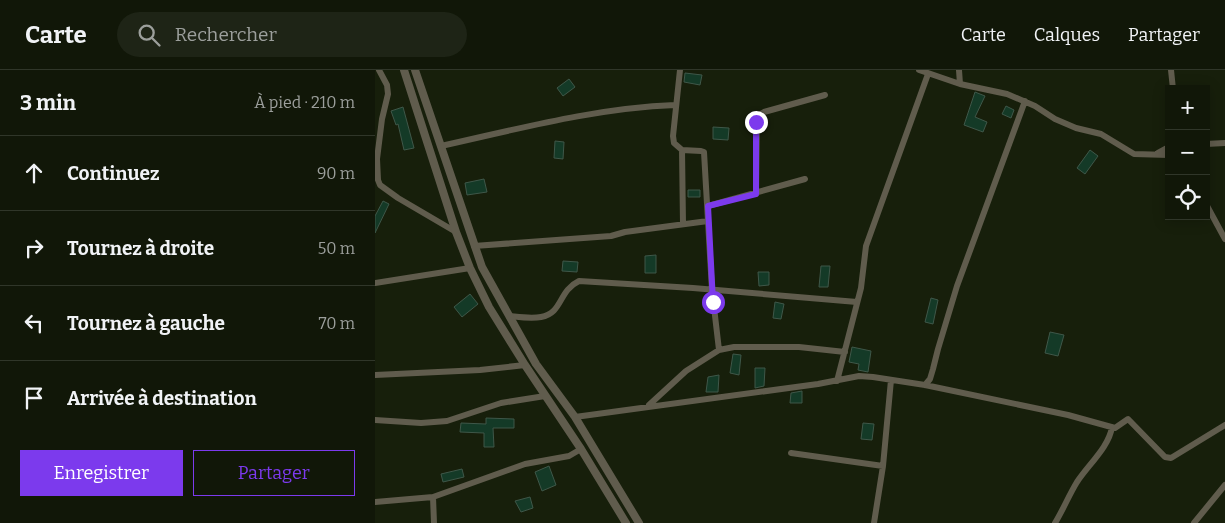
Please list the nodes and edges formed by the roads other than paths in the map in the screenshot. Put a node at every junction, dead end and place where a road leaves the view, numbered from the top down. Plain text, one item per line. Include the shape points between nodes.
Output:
1 (379, 70) edge
2 (404, 70) edge
3 (415, 70) edge
4 (680, 70) edge
5 (919, 70) edge
6 (959, 70) edge
7 (1171, 70) edge
8 (928, 74) junction
9 (960, 84) junction
10 (1173, 85) edge
11 (825, 95) dead end
12 (1025, 101) junction
13 (675, 105) junction
14 (1225, 143) edge
15 (1210, 144) edge
16 (441, 146) junction
17 (1165, 149) edge
18 (682, 150) junction
19 (1158, 153) junction
20 (1165, 154) edge
21 (805, 179) dead end
22 (756, 194) junction
23 (708, 206) junction
24 (1210, 211) edge
25 (708, 221) junction
26 (683, 224) junction
27 (456, 232) junction
28 (1225, 239) edge
29 (474, 246) junction
30 (470, 268) junction
31 (375, 282) edge
32 (712, 290) junction
33 (857, 302) junction
34 (509, 316) junction
35 (719, 350) junction
36 (845, 352) junction
37 (525, 365) junction
38 (375, 375) edge
39 (891, 380) junction
40 (837, 381) junction
41 (925, 385) junction
42 (545, 396) junction
43 (648, 406) junction
44 (575, 417) junction
45 (375, 420) edge
46 (1225, 425) edge
47 (1113, 427) junction
48 (581, 448) junction
49 (791, 453) dead end
50 (883, 466) junction
51 (1225, 485) edge
52 (433, 497) junction
53 (375, 502) edge
54 (434, 523) edge
55 (626, 523) edge
56 (639, 523) edge
57 (874, 523) edge
58 (1055, 523) edge
59 (1194, 523) edge

1 - 27 street via 387,84 388,94 377,159 380,185
2 - 27 street
3 - 16 street
4 - 13 street
5 - 8 street
6 - 9 street
7 - 10 street
8 - 9 street
8 - 33 street via 866,246
9 - 12 street
11 - 22 street via 757,116
12 - 19 street via 1055,119 1101,134 1134,154
12 - 41 street via 957,286 930,379
13 - 16 street via 595,113
13 - 18 street via 673,136
14 - 15 street
16 - 29 street
17 - 19 street
18 - 23 street via 704,152
18 - 26 street
19 - 20 street
21 - 22 street
22 - 23 street
23 - 25 street
24 - 28 street
25 - 26 street
25 - 32 street
26 - 29 street via 611,236
27 - 30 street
29 - 34 street
30 - 31 street
30 - 37 street via 489,307
32 - 33 street
32 - 34 street via 579,281 571,285 551,314 540,318
32 - 35 street
33 - 36 street
34 - 44 street via 536,364
35 - 36 street via 799,347
35 - 43 street via 686,371
36 - 40 street
37 - 38 street
37 - 42 street
39 - 40 street via 859,376
39 - 41 street
39 - 50 street
40 - 43 street
41 - 47 street
42 - 45 street via 501,403 447,421
42 - 48 street
43 - 44 street
44 - 56 street
46 - 47 street via 1171,458 1165,457 1129,419
47 - 58 street via 1107,443 1077,483
48 - 52 street via 569,456 525,464
48 - 55 street
49 - 50 street
50 - 57 street
51 - 59 street
52 - 53 street
52 - 54 street

